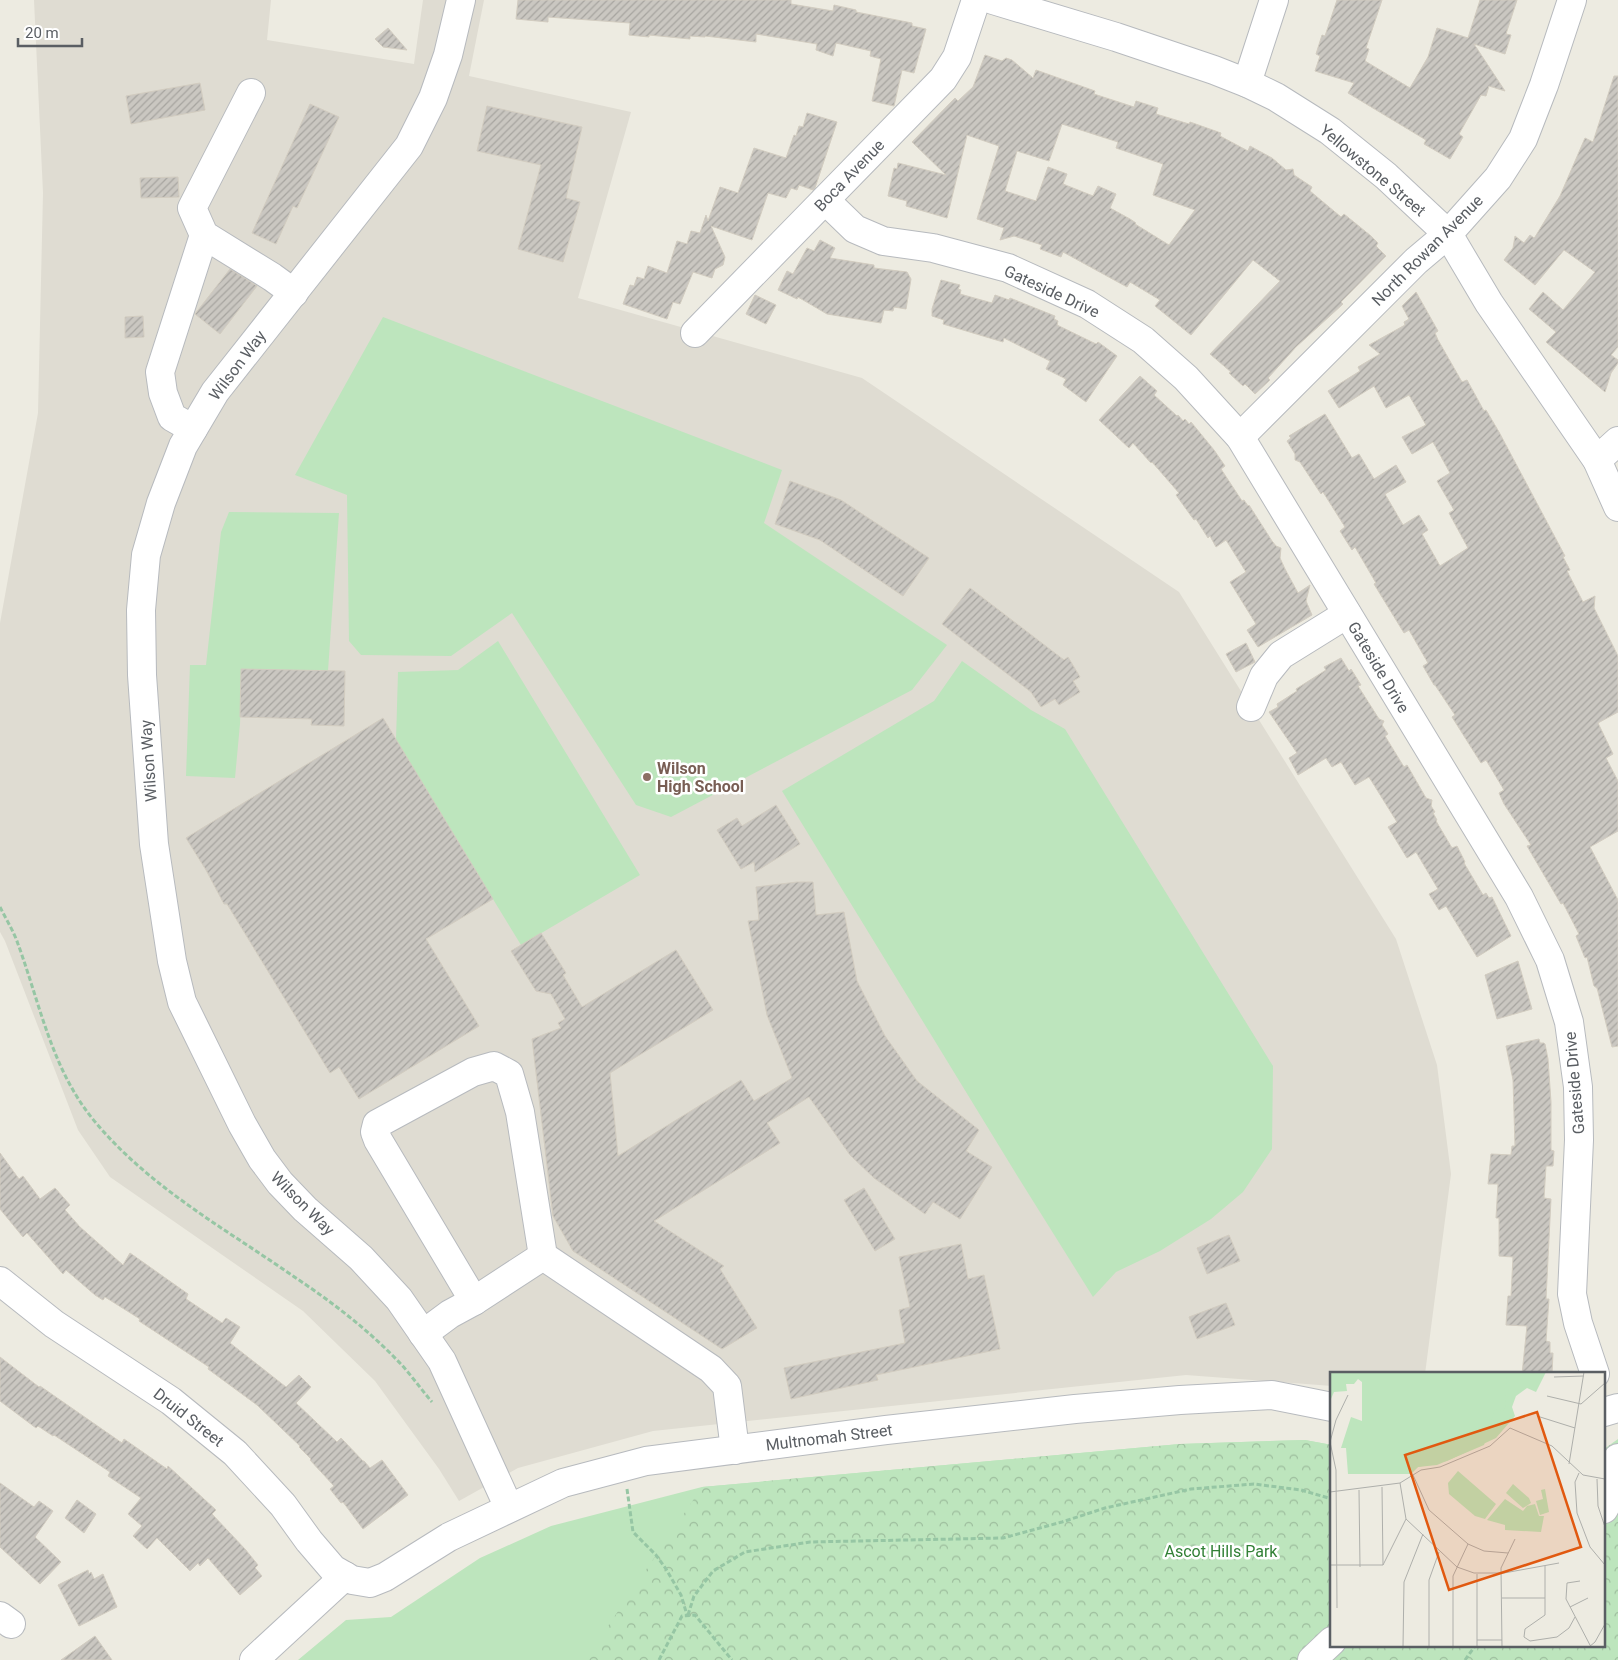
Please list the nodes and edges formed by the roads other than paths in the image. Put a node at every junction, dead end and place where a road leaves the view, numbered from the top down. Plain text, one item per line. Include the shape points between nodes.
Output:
1 (461, 0) edge
2 (976, 0) edge
3 (994, 0) edge
4 (1274, 0) edge
5 (1572, 0) edge
6 (1247, 83) junction
7 (251, 93) dead end
8 (825, 200) junction
9 (1448, 234) junction
10 (204, 235) junction
11 (294, 293) junction
12 (695, 333) dead end
13 (193, 429) junction
14 (1240, 437) junction
15 (1618, 441) edge
16 (1597, 460) junction
17 (1618, 507) edge
18 (1346, 614) junction
19 (1251, 707) dead end
20 (543, 1256) junction
21 (0, 1281) edge
22 (474, 1301) junction
23 (423, 1334) junction
24 (1594, 1372) edge
25 (1330, 1406) edge
26 (734, 1450) junction
27 (1618, 1458) edge
28 (1606, 1505) edge
29 (509, 1508) junction
30 (348, 1578) junction
31 (1330, 1643) edge
32 (254, 1660) edge
33 (1312, 1660) edge

1 - 11 street, Wilson Way via 448,55 433,98 409,146
2 - 8 street, Boca Avenue via 957,57 943,79
3 - 6 street, Yellowstone Street via 1125,40
4 - 6 street
5 - 9 street, North Rowan Avenue via 1523,139 1498,178
6 - 9 street, Yellowstone Street via 1330,131 1386,176
7 - 10 street via 192,208
8 - 12 street, Boca Avenue
8 - 14 street, Gateside Drive via 855,229 883,240 933,248 1008,268 1086,304 1143,340 1186,378
9 - 14 street, North Rowan Avenue via 1416,261
9 - 16 street, Yellowstone Street via 1489,303
10 - 11 street
10 - 13 street via 160,372 163,393 172,417
11 - 13 street, Wilson Way via 215,392
13 - 23 street, Wilson Way via 161,503 146,555 141,610 142,675 154,844 172,961 182,1002 262,1159 305,1209 361,1258 399,1299
14 - 18 street, Gateside Drive
15 - 16 street
16 - 17 street, Yellowstone Street
18 - 19 street via 1281,655 1264,676
18 - 24 street, Gateside Drive via 1519,897 1552,969 1569,1022 1578,1087 1579,1140 1572,1294
20 - 22 street
20 - 22 street via 520,1112 509,1074 494,1066 473,1072 377,1124 378,1140
20 - 26 street via 711,1369 727,1386
21 - 30 street, Druid Street via 54,1324 171,1401 236,1453 283,1505 333,1569
22 - 23 street
23 - 29 street, Wilson Way via 442,1361
25 - 26 street, Multnomah Street via 1272,1396 1180,1400 877,1431
26 - 29 street, Multnomah Street via 646,1461 563,1482
27 - 28 street via 1613,1492
29 - 30 street, Multnomah Street via 449,1537 370,1584
30 - 32 street
31 - 33 street

